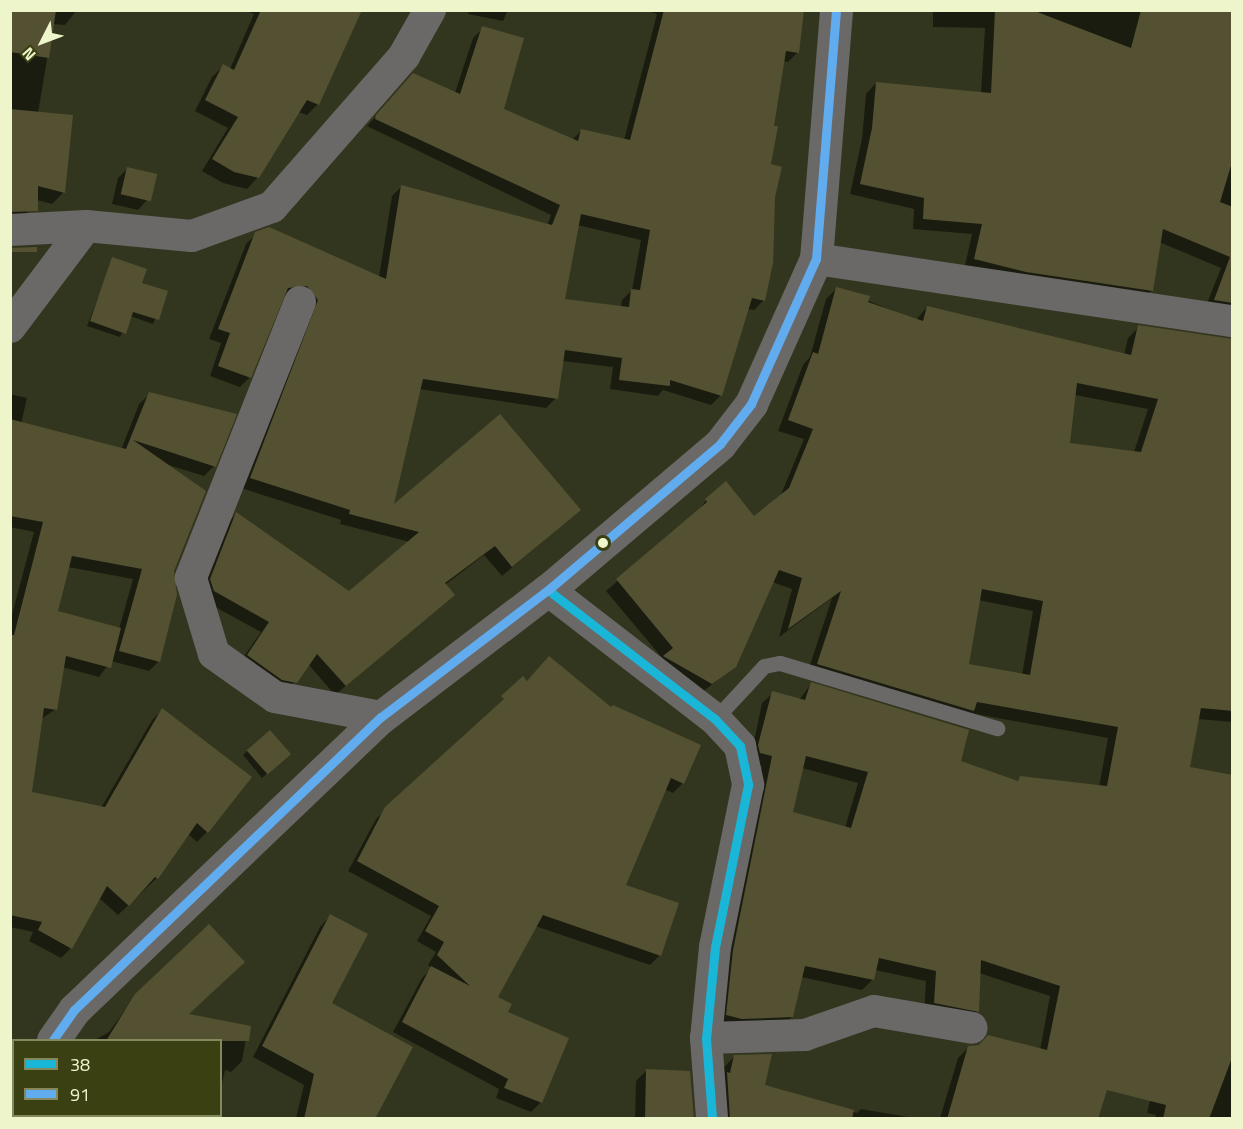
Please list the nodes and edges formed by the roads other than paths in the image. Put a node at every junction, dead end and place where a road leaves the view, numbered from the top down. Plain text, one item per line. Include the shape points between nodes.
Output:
1 (430, 10) edge
2 (836, 10) edge
3 (86, 226) junction
4 (10, 230) edge
5 (816, 259) junction
6 (300, 302) dead end
7 (1233, 321) edge
8 (10, 327) edge
9 (548, 590) junction
10 (381, 717) junction
11 (715, 719) junction
12 (997, 728) dead end
13 (972, 1028) dead end
14 (706, 1038) junction
15 (54, 1039) edge
16 (712, 1119) edge

1 - 3 street via 404,56 272,207 192,236
2 - 5 street
3 - 4 street
3 - 8 street
5 - 7 street
5 - 9 street via 751,404 720,444
6 - 10 street via 191,578 214,654 275,697
9 - 10 street
9 - 11 street
10 - 15 street via 74,1010
11 - 12 lane via 764,666 780,663
11 - 14 street via 740,746 748,785 715,947
13 - 14 street via 874,1011 805,1035
14 - 16 street

